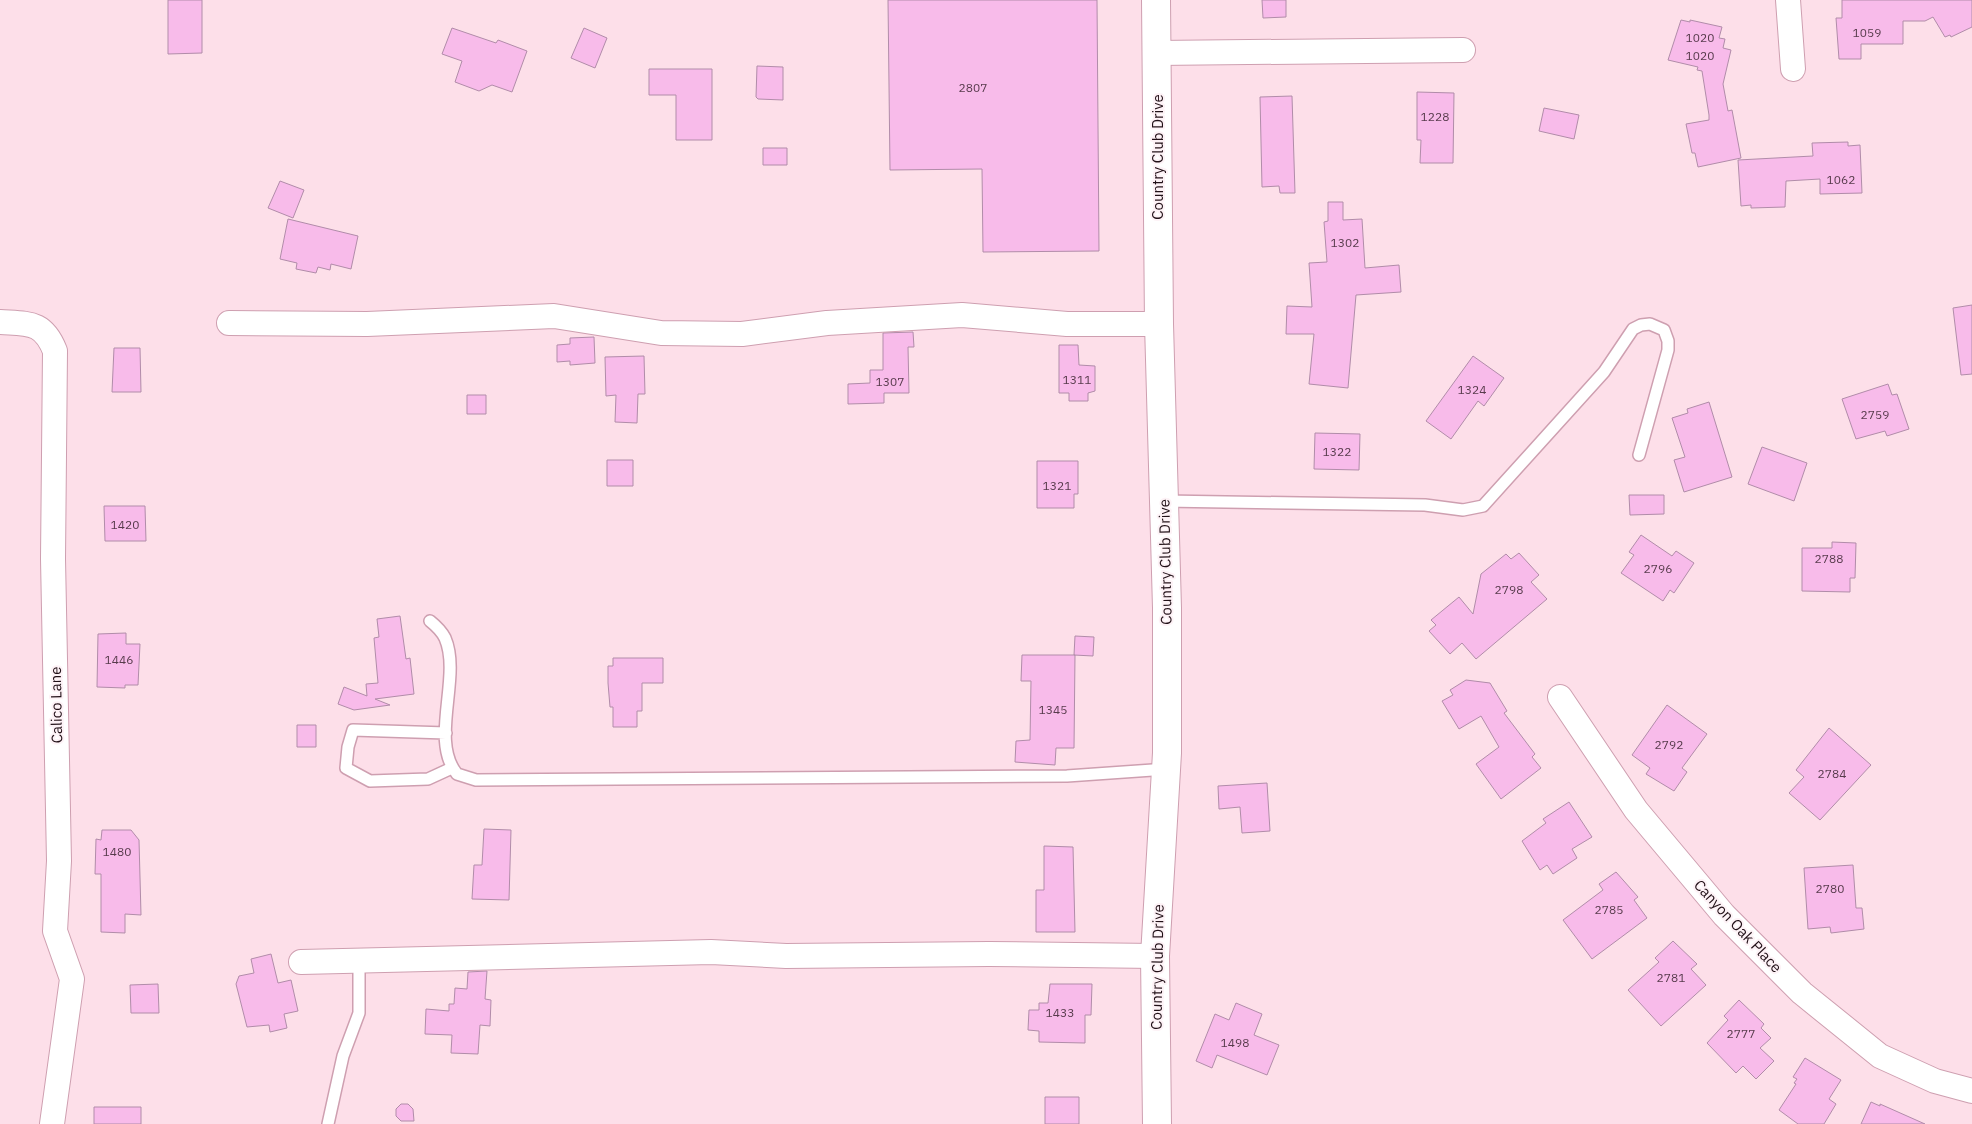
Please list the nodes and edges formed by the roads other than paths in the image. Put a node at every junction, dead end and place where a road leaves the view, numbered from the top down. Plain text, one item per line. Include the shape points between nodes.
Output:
1 (1156, 0) edge
2 (1788, 0) edge
3 (1463, 50) dead end
4 (1156, 53) junction
5 (1793, 69) dead end
6 (0, 322) edge
7 (230, 322) dead end
8 (1159, 324) junction
9 (1639, 455) dead end
10 (1164, 501) junction
11 (430, 621) dead end
12 (1560, 697) dead end
13 (446, 733) junction
14 (452, 768) junction
15 (1167, 769) junction
16 (1156, 956) junction
17 (359, 961) junction
18 (301, 962) dead end
19 (1972, 1091) edge
20 (52, 1124) edge
21 (328, 1124) edge
22 (1157, 1124) edge

1 - 4 street, Country Club Drive
2 - 5 street
3 - 4 street
4 - 8 street, Country Club Drive
6 - 20 street, Calico Lane via 31,324 48,334 55,351 53,559 59,861 55,931 72,979
7 - 8 street via 367,324 554,316 661,333 742,334 827,322 962,315 1067,324
8 - 10 street, Country Club Drive
9 - 10 lane via 1668,350 1664,330 1650,324 1634,329 1604,372 1483,506 1463,510 1425,505
10 - 15 street, Country Club Drive
11 - 13 lane via 445,638 449,656
12 - 19 street, Canyon Oak Place via 1636,810 1724,915 1802,993 1880,1056 1935,1081
13 - 14 lane via 446,755
13 - 14 lane via 353,730 346,768 370,780 428,779
14 - 15 lane via 457,774 476,780 1067,776
15 - 16 street, Country Club Drive
16 - 17 street via 786,956 712,952
16 - 22 street, Country Club Drive
17 - 18 street
17 - 21 lane via 359,1012 343,1056

